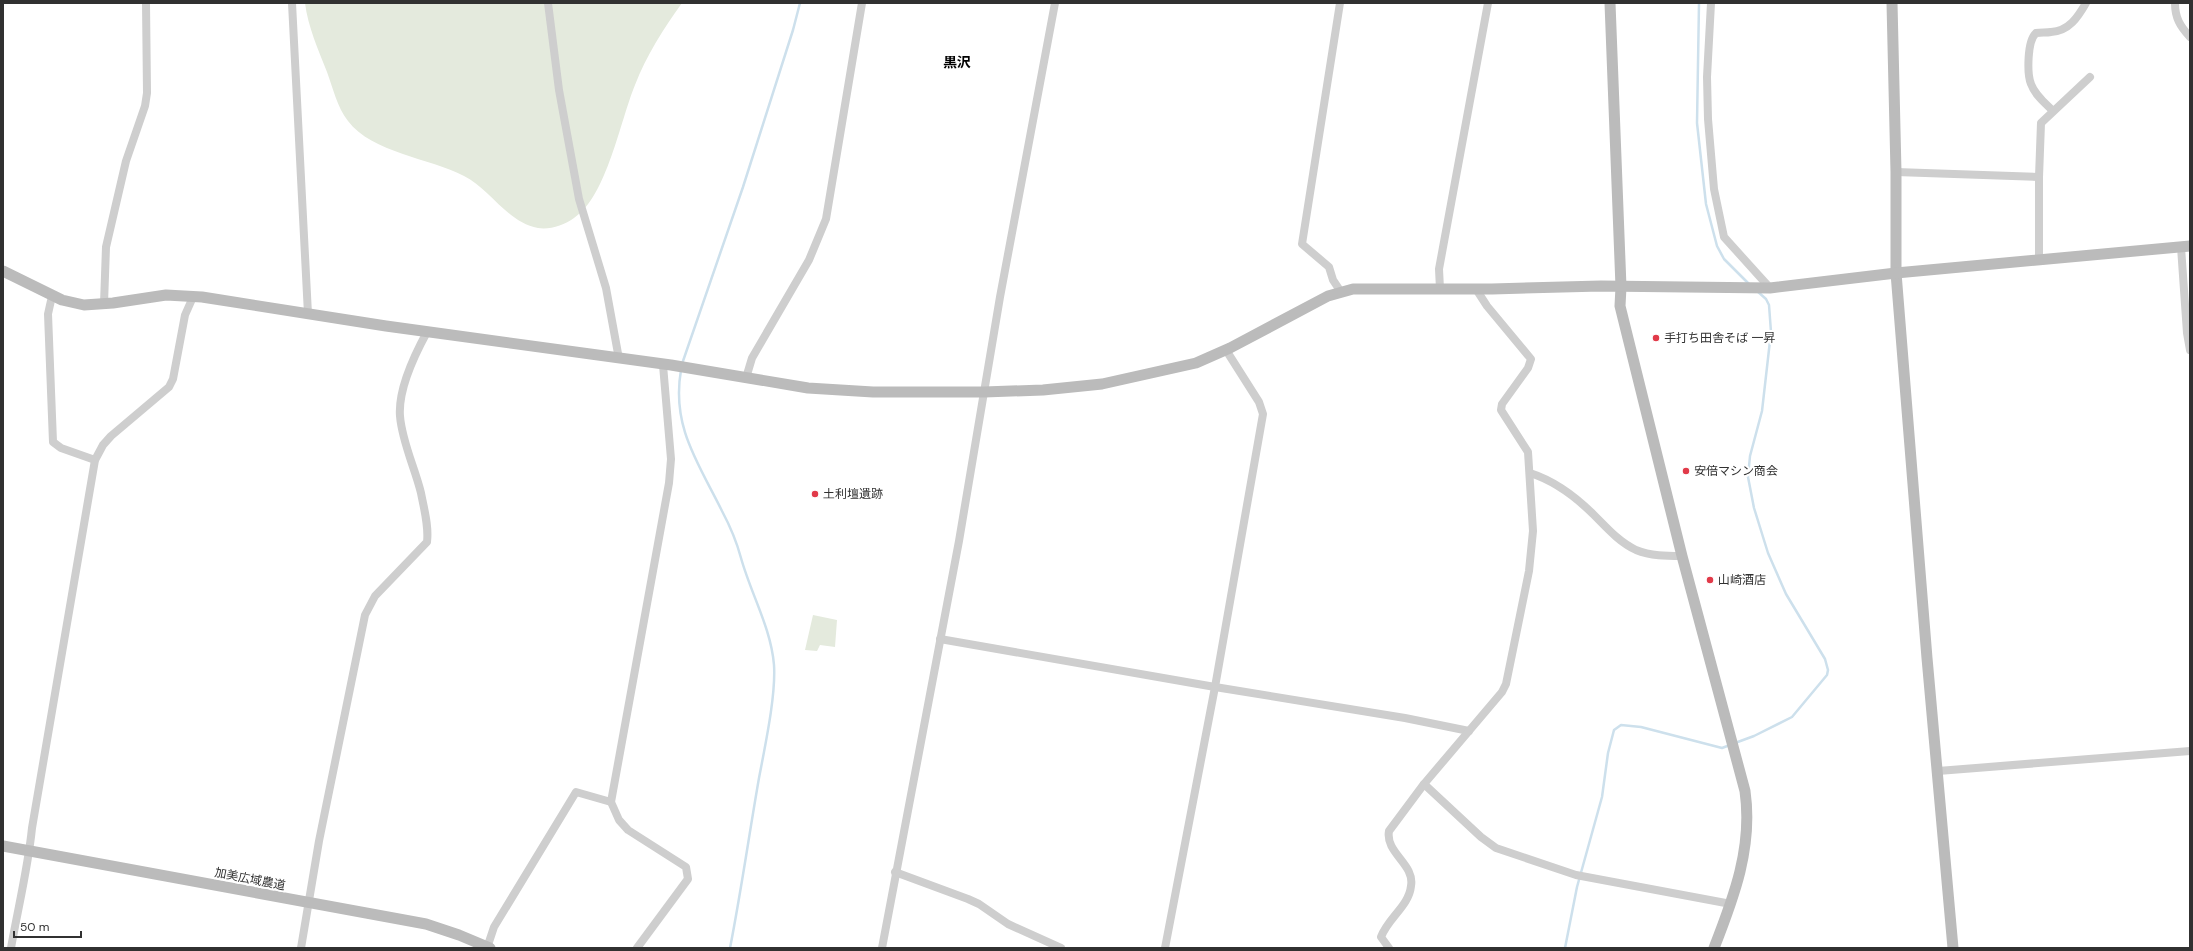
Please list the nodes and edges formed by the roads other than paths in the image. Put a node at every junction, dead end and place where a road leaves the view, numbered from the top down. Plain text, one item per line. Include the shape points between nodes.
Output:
1 (146, 3) edge
2 (292, 3) edge
3 (548, 3) edge
4 (862, 3) edge
5 (1055, 3) edge
6 (1340, 3) edge
7 (1488, 3) edge
8 (1610, 3) edge
9 (1712, 3) edge
10 (1892, 3) edge
11 (2086, 3) edge
12 (2175, 3) edge
13 (2190, 38) edge
14 (2090, 77) dead end
15 (2053, 111) junction
16 (1896, 172) junction
17 (2038, 177) junction
18 (2186, 246) edge
19 (2039, 260) junction
20 (3, 271) edge
21 (1896, 273) junction
22 (1621, 286) junction
23 (1765, 288) junction
24 (1440, 289) junction
25 (1476, 289) junction
26 (1341, 292) junction
27 (52, 296) junction
28 (193, 297) junction
29 (104, 304) junction
30 (308, 314) junction
31 (427, 332) junction
32 (1226, 350) junction
33 (2190, 350) edge
34 (619, 360) junction
35 (667, 365) junction
36 (746, 378) junction
37 (984, 392) junction
38 (95, 460) junction
39 (1530, 473) junction
40 (1682, 556) junction
41 (940, 639) junction
42 (1215, 687) junction
43 (1469, 731) junction
44 (2190, 751) edge
45 (1938, 771) junction
46 (1424, 784) junction
47 (611, 802) junction
48 (3, 846) edge
49 (30, 851) junction
50 (895, 872) junction
51 (310, 903) junction
52 (1731, 904) junction
53 (488, 947) edge
54 (10, 948) edge
55 (301, 948) edge
56 (637, 948) edge
57 (882, 948) edge
58 (1061, 948) edge
59 (1165, 948) edge
60 (1389, 948) edge
61 (1714, 948) edge
62 (1953, 948) edge

1 - 29 street via 147,94 126,161 106,247
2 - 30 street
3 - 34 street via 559,90 579,199 606,288
4 - 36 street via 826,219 809,260 752,358
5 - 37 street
6 - 26 street via 1302,244 1329,267 1332,280
7 - 24 street via 1439,269
8 - 22 street
9 - 23 street via 1707,77 1714,189 1724,237
10 - 16 street
11 - 15 street via 2075,21 2068,26 2058,31 2036,34 2030,42 2031,84
12 - 13 street via 2175,15
14 - 15 street
15 - 17 street via 2041,123 2039,130
16 - 17 street
16 - 21 street
17 - 19 street
18 - 19 street
18 - 33 street via 2187,333
19 - 21 street
20 - 27 street
21 - 23 street
21 - 45 street
22 - 23 street
22 - 25 street
22 - 40 street via 1620,306
24 - 25 street
24 - 26 street via 1366,289
25 - 39 street via 1531,359 1528,368 1502,404 1501,410 1526,446
26 - 32 street via 1328,296
27 - 29 street via 78,304
27 - 38 street via 48,314 53,442 61,448
28 - 29 street via 159,295
28 - 30 street
28 - 38 street via 185,315 173,379 169,387 111,436
30 - 31 street
31 - 34 street
31 - 51 street via 414,356 400,407 402,425 425,512 426,542 375,596 365,615
32 - 37 street via 1196,363 1102,384
32 - 42 street via 1259,402 1263,414
34 - 35 street
35 - 36 street
35 - 47 street via 669,482
36 - 37 street via 840,392
37 - 41 street
38 - 49 street
39 - 40 street via 1546,478 1569,493 1627,545 1656,555
39 - 43 street via 1533,531 1529,571 1506,684
40 - 52 street via 1745,791 1748,825 1744,858
41 - 42 street
41 - 50 street
42 - 43 street
42 - 59 street
43 - 46 street
44 - 45 street
45 - 62 street
46 - 52 street via 1496,848 1576,875
46 - 60 street via 1389,831 1388,837 1392,848 1412,881 1407,899 1381,936
47 - 53 street via 576,792 494,928
47 - 56 street via 619,820 628,830 680,863 686,868 688,875 688,879
48 - 49 street, 加美広域農道
49 - 51 street, 加美広域農道
49 - 54 street
50 - 57 street
50 - 58 street via 974,901 1008,924
51 - 53 street, 加美広域農道 via 426,924
51 - 55 street
52 - 61 street

